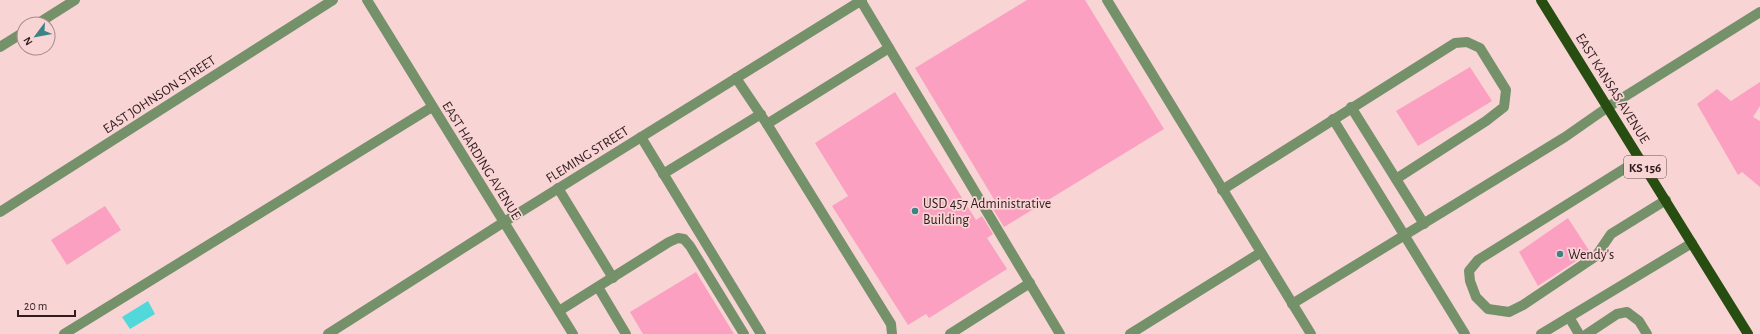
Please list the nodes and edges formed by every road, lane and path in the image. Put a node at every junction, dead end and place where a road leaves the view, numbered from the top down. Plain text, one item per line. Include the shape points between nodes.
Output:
1 (75, 0) edge
2 (333, 0) edge
3 (367, 0) edge
4 (861, 0) edge
5 (1107, 0) edge
6 (1542, 0) edge
7 (1760, 12) edge
8 (50, 16) edge
9 (16, 37) edge
10 (0, 47) edge
11 (889, 48) junction
12 (736, 78) junction
13 (432, 107) junction
14 (1352, 107) junction
15 (1608, 107) junction
16 (761, 114) junction
17 (1333, 119) junction
18 (767, 124) junction
19 (641, 137) junction
20 (1640, 159) junction
21 (663, 174) junction
22 (1396, 179) junction
23 (558, 188) junction
24 (1222, 190) junction
25 (1666, 200) junction
26 (0, 212) edge
27 (504, 222) junction
28 (1424, 224) junction
29 (1404, 236) junction
30 (1692, 243) junction
31 (1260, 253) junction
32 (613, 278) junction
33 (1030, 283) junction
34 (598, 287) junction
35 (1292, 304) junction
36 (559, 311) junction
37 (1568, 317) junction
38 (64, 334) edge
39 (328, 334) edge
40 (573, 334) edge
41 (626, 334) edge
42 (744, 334) edge
43 (761, 334) edge
44 (892, 334) edge
45 (950, 334) edge
46 (1060, 334) edge
47 (1130, 334) edge
48 (1311, 334) edge
49 (1465, 334) edge
50 (1541, 334) edge
51 (1579, 334) edge
52 (1587, 334) edge
53 (1647, 334) edge
54 (1748, 334) edge

1 - 8 street
2 - 26 street, EAST JOHNSON STREET
3 - 13 street, EAST HARDING AVENUE
4 - 11 street
4 - 12 street, FLEMING STREET
5 - 24 street
6 - 15 main road, EAST KANSAS AVENUE / KS 156
7 - 15 street
9 - 10 street
11 - 18 street
11 - 33 street
12 - 16 street
12 - 19 street, FLEMING STREET
13 - 27 street, EAST HARDING AVENUE
13 - 38 street
14 - 17 street
14 - 22 street
14 - 22 street via 1455,43 1467,42 1480,48 1506,90 1504,107 1498,113
15 - 20 main road, EAST KANSAS AVENUE / KS 156
15 - 28 street via 1565,138
16 - 18 street
16 - 21 street
17 - 24 street
17 - 29 street
18 - 44 street via 891,324
19 - 21 street
19 - 23 street, FLEMING STREET
20 - 25 main road, EAST KANSAS AVENUE / KS 156
20 - 25 street via 1478,260 1469,271 1476,297 1488,308 1509,312 1523,305 1596,256 1611,234
21 - 43 street
22 - 28 street
23 - 27 street, FLEMING STREET
23 - 32 street
24 - 31 street
25 - 30 main road, EAST KANSAS AVENUE / KS 156
27 - 36 street, EAST HARDING AVENUE
27 - 39 street, FLEMING STREET
28 - 29 street
29 - 35 street
29 - 49 street
30 - 37 street
30 - 54 main road, EAST KANSAS AVENUE / KS 156
31 - 35 street
31 - 47 street
32 - 34 street
32 - 42 street via 669,242 678,238 684,239
33 - 45 street
33 - 46 street
34 - 36 street
34 - 41 street
35 - 48 street
36 - 40 street, EAST HARDING AVENUE
37 - 50 street
37 - 51 street
52 - 53 street via 1617,314 1627,312 1639,321

